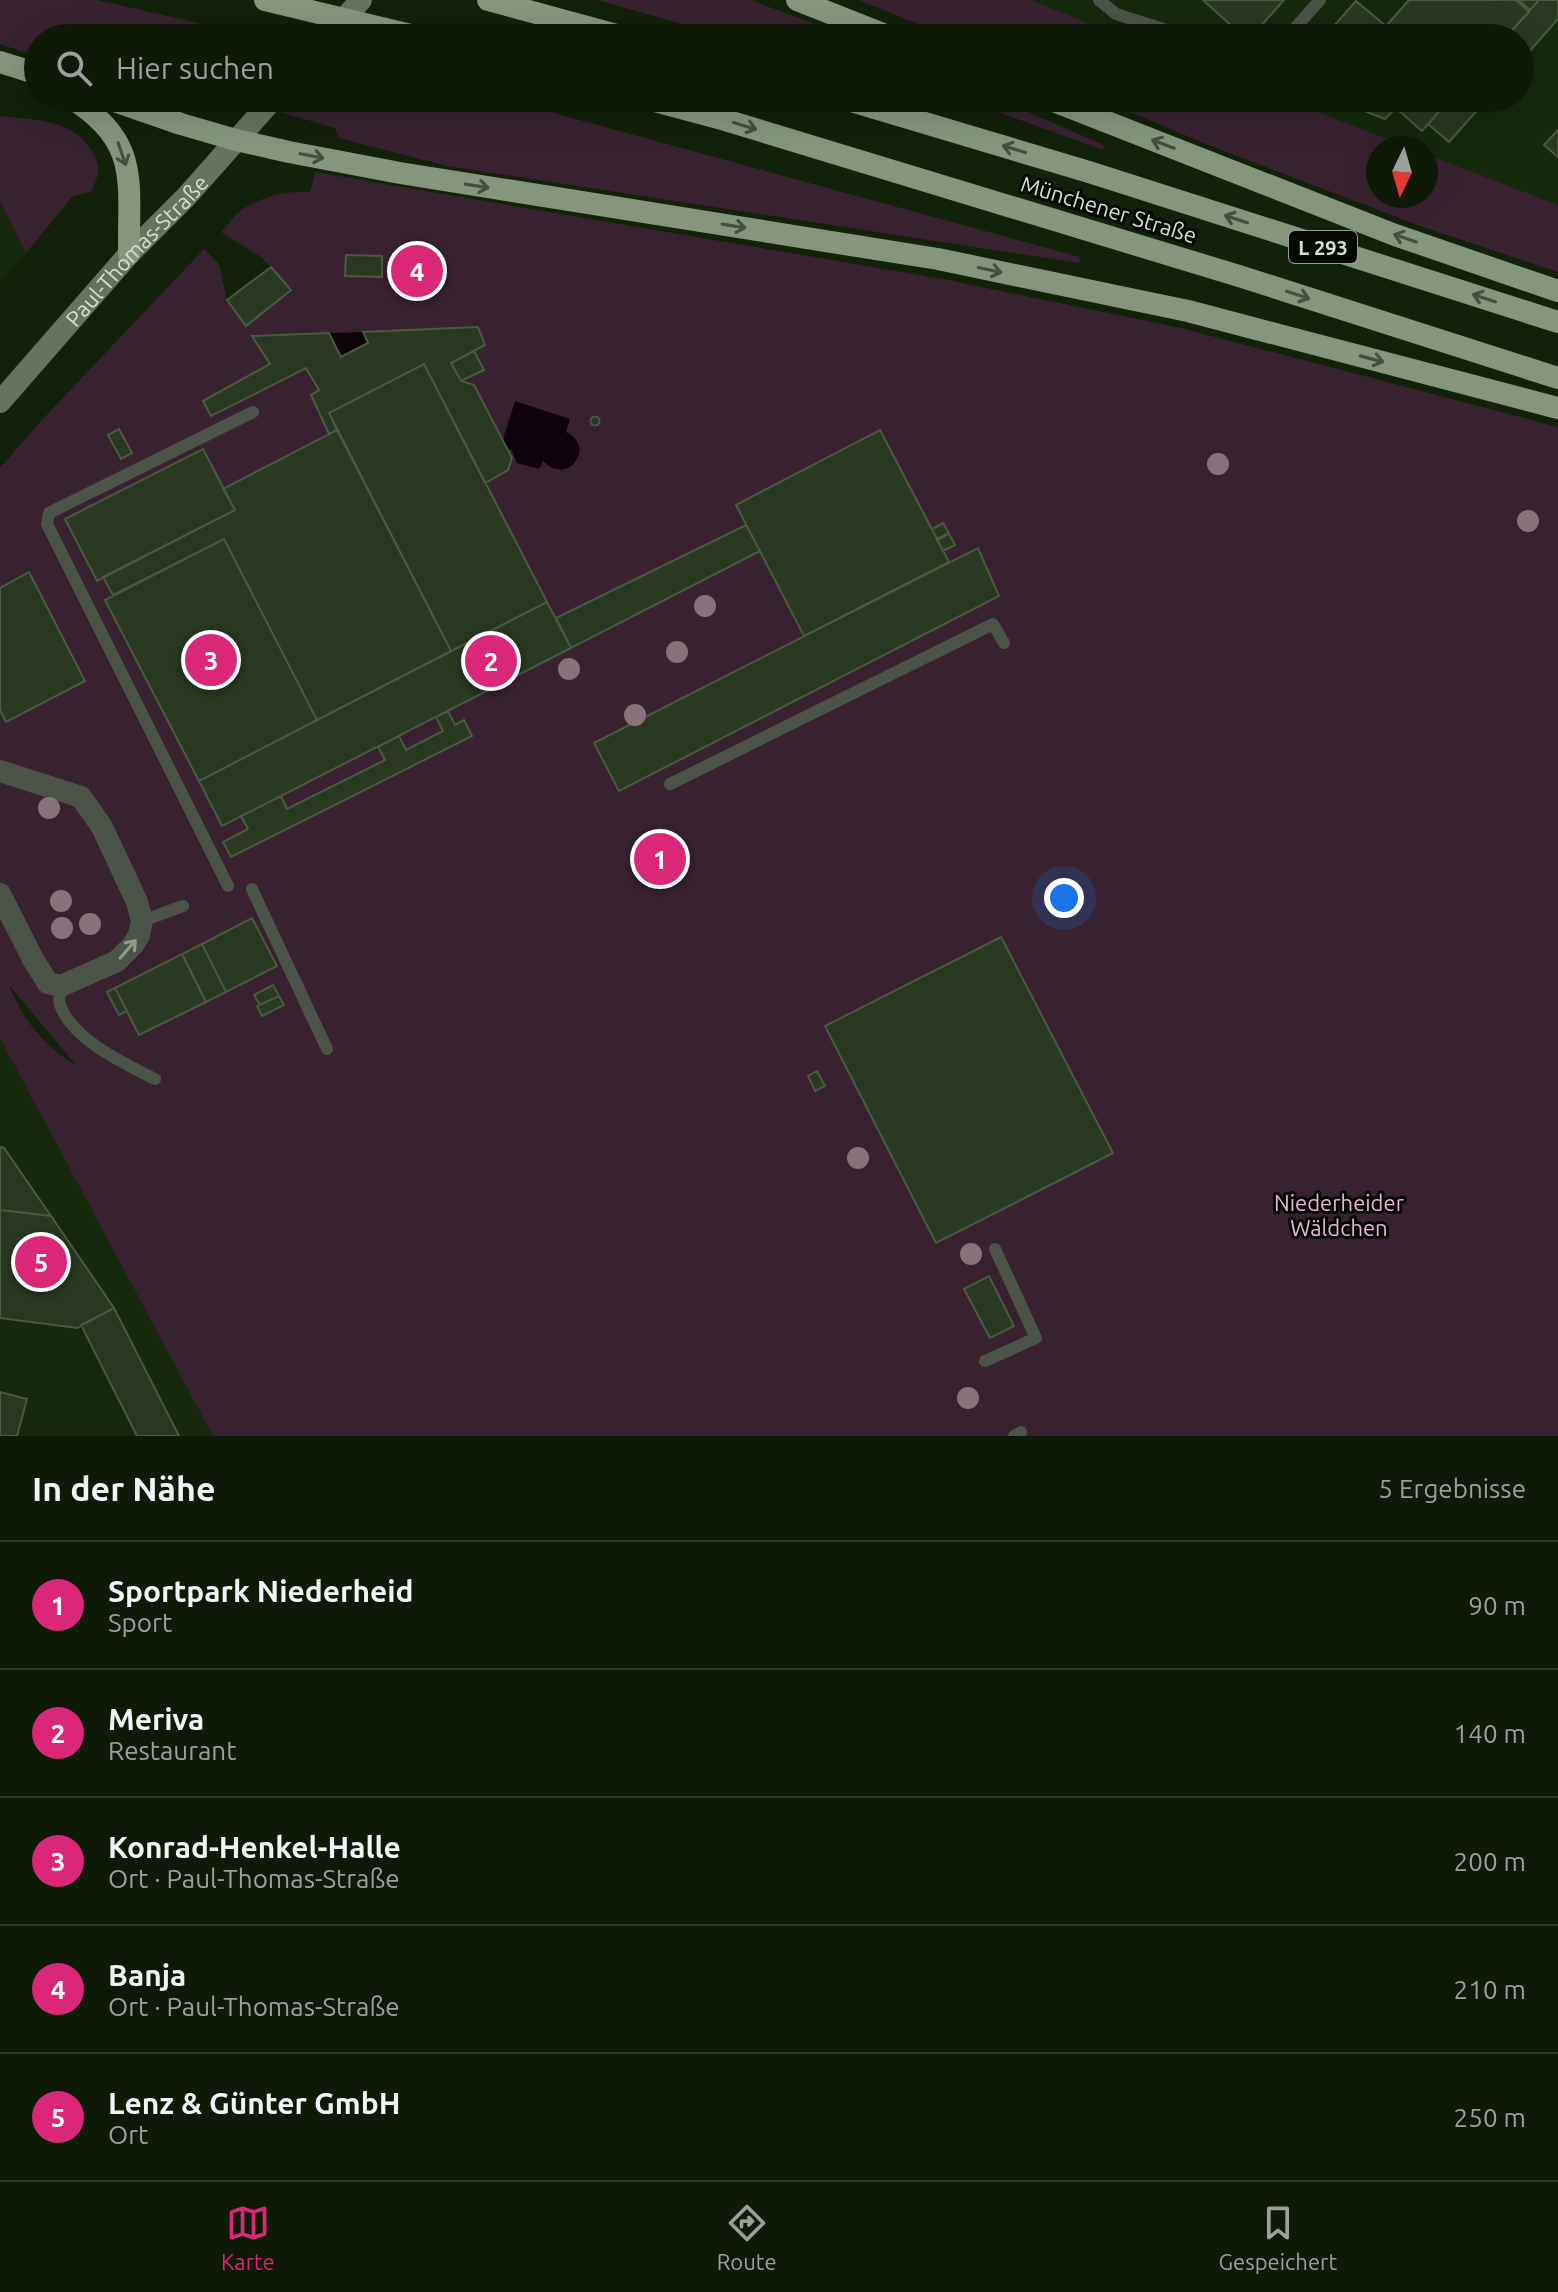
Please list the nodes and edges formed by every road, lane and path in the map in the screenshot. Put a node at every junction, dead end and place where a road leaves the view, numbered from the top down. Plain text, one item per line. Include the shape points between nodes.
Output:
1 (265, 0) edge
2 (361, 0) edge
3 (488, 0) edge
4 (797, 0) edge
5 (1099, 0) edge
6 (1320, 0) edge
7 (340, 24) edge
8 (365, 24) edge
9 (576, 24) edge
10 (858, 24) edge
11 (1148, 24) edge
12 (1299, 24) edge
13 (0, 62) edge
14 (24, 70) edge
15 (92, 112) edge
16 (149, 112) edge
17 (261, 112) edge
18 (695, 112) edge
19 (888, 112) edge
20 (1082, 112) edge
21 (236, 140) junction
22 (129, 254) junction
23 (1558, 291) edge
24 (1558, 322) edge
25 (1558, 378) edge
26 (0, 402) edge
27 (1558, 408) edge
28 (253, 412) dead end
29 (1004, 643) dead end
30 (0, 771) edge
31 (670, 784) dead end
32 (228, 886) dead end
33 (252, 889) dead end
34 (0, 894) edge
35 (183, 906) dead end
36 (142, 921) junction
37 (61, 986) junction
38 (327, 1049) dead end
39 (155, 1079) dead end
40 (995, 1249) dead end
41 (985, 1361) dead end

1 - 8 highway
2 - 7 main road
3 - 9 highway
4 - 10 highway
5 - 11 lane via 1116,14
6 - 12 lane
13 - 14 highway
15 -> 22 highway via 121,145 129,174
16 - 21 highway
17 - 21 main road, Paul-Thomas-Straße
18 -> 25 highway, Münchener Straße / L 293
24 -> 19 highway, Münchener Straße / L 293
23 -> 20 highway via 1395,235
21 - 22 main road, Paul-Thomas-Straße
21 -> 27 highway via 400,173 938,259 1188,311
22 - 26 main road, Paul-Thomas-Straße
28 - 32 lane via 49,513 47,524
29 - 31 lane via 993,624
30 - 36 street via 81,797 102,827
33 - 38 lane
34 - 37 street via 45,980
35 - 36 lane
37 -> 36 street via 117,961 133,945
37 - 39 lane via 59,1002 74,1026 108,1055
40 - 41 lane via 1036,1338

